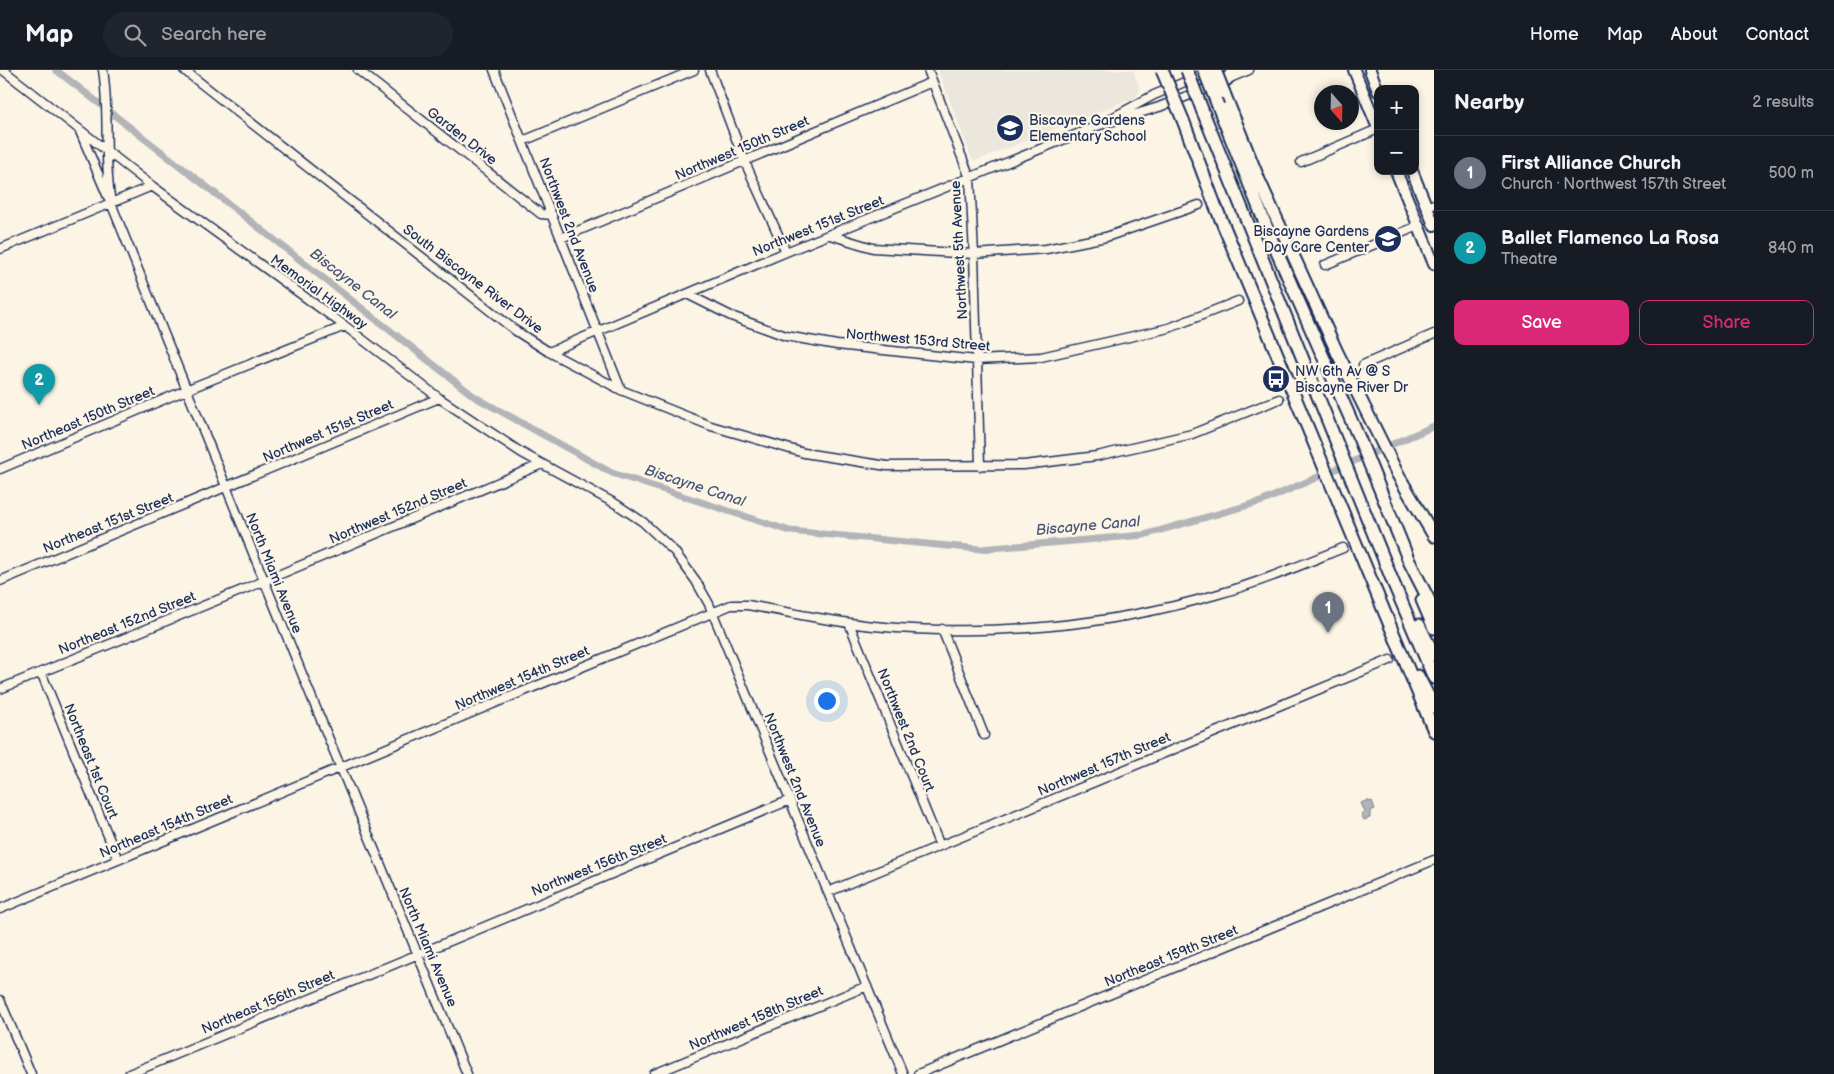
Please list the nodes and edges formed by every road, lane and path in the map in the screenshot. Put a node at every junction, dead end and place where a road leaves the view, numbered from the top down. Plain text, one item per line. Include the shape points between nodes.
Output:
1 (3, 70) edge
2 (103, 70) edge
3 (184, 70) edge
4 (358, 70) edge
5 (494, 70) edge
6 (694, 70) edge
7 (710, 70) edge
8 (928, 70) edge
9 (1162, 70) edge
10 (1189, 70) edge
11 (1204, 70) edge
12 (1214, 70) edge
13 (1235, 70) edge
14 (1249, 70) edge
15 (1354, 70) edge
16 (1370, 70) edge
17 (1226, 80) junction
18 (932, 82) junction
19 (1376, 85) edge
20 (1154, 95) junction
21 (1159, 108) junction
22 (1374, 118) edge
23 (1097, 126) junction
24 (78, 128) junction
25 (1374, 130) edge
26 (523, 141) junction
27 (108, 151) junction
28 (744, 160) junction
29 (1301, 162) dead end
30 (1398, 175) edge
31 (1403, 175) edge
32 (1414, 175) edge
33 (970, 178) junction
34 (152, 186) junction
35 (111, 203) junction
36 (1199, 205) dead end
37 (1430, 205) edge
38 (552, 214) junction
39 (1434, 225) edge
40 (1418, 226) junction
41 (830, 235) junction
42 (561, 238) junction
43 (0, 249) edge
44 (786, 252) junction
45 (974, 254) junction
46 (1434, 264) edge
47 (1325, 265) dead end
48 (687, 294) junction
49 (1238, 301) dead end
50 (345, 326) junction
51 (598, 332) junction
52 (1434, 334) edge
53 (549, 352) junction
54 (976, 360) junction
55 (1363, 365) dead end
56 (186, 390) junction
57 (621, 390) junction
58 (439, 398) junction
59 (1279, 399) dead end
60 (542, 464) junction
61 (980, 466) junction
62 (0, 469) edge
63 (1354, 479) junction
64 (226, 488) junction
65 (633, 515) joint
66 (1430, 527) edge
67 (1434, 536) edge
68 (1354, 539) junction
69 (1343, 548) dead end
70 (1409, 561) junction
71 (0, 581) edge
72 (264, 581) junction
73 (1431, 606) edge
74 (712, 612) junction
75 (849, 623) junction
76 (1434, 628) edge
77 (942, 630) junction
78 (1422, 633) junction
79 (1434, 651) edge
80 (1434, 655) edge
81 (1390, 660) dead end
82 (40, 672) junction
83 (1434, 678) edge
84 (0, 690) edge
85 (1434, 707) edge
86 (1434, 731) edge
87 (984, 735) dead end
88 (341, 767) junction
89 (790, 800) junction
90 (940, 846) junction
91 (118, 860) junction
92 (1434, 860) edge
93 (828, 892) junction
94 (0, 909) edge
95 (418, 954) junction
96 (867, 986) junction
97 (0, 1000) edge
98 (31, 1074) edge
99 (129, 1074) edge
100 (467, 1074) edge
101 (654, 1074) edge
102 (903, 1074) edge
103 (918, 1074) edge

1 - 24 street, Memorial Highway
2 - 27 street, North Miami Avenue
3 - 53 street, South Biscayne River Drive via 516,332
4 - 38 street, Garden Drive via 541,214
5 - 26 street, Northwest 2nd Avenue
6 - 26 street
7 - 28 street
8 - 18 street, Northwest 5th Avenue
9 - 68 highway, bridge
10 - 63 highway, bridge
11 - 70 highway, bridge via 1273,243
12 - 20 street, Northwest 151st Street
12 - 66 highway, bridge via 1287,243 1370,420
13 - 17 highway
14 - 17 street, Northwest 151st Street
15 - 22 main road
16 - 19 main road
17 - 21 street, Northwest 151st Street
18 - 28 street, Northwest 150th Street
18 - 33 street, Northwest 5th Avenue
20 - 21 street
20 - 23 street, Northwest 151st Street
21 - 23 street, Northwest 151st Street
23 - 33 street, Northwest 151st Street
24 - 27 street, Memorial Highway
24 - 35 street
25 - 29 street
26 - 38 street, Northwest 2nd Avenue
27 - 34 street, Memorial Highway
27 - 35 street, North Miami Avenue
28 - 42 street, Northwest 150th Street
28 - 44 street
30 - 40 main road
31 - 37 main road via 1413,199
32 - 37 main road
33 - 41 street, Northwest 151st Street
33 - 45 street, Northwest 5th Avenue
34 - 35 street
34 - 50 street, Memorial Highway
35 - 43 street
35 - 56 street, North Miami Avenue
36 - 45 street via 1106,237 1046,248
37 - 39 main road
38 - 42 street, Northwest 2nd Avenue
40 - 46 main road
40 - 47 street
41 - 44 street, Northwest 151st Street
41 - 45 street via 873,248
42 - 51 street, Northwest 2nd Avenue
44 - 48 street, Northwest 151st Street
45 - 54 street, Northwest 5th Avenue
48 - 51 street, Northwest 151st Street
48 - 54 street, Northwest 153rd Street via 731,316 786,336
49 - 54 street, Northwest 153rd Street via 1160,330 1042,357
50 - 56 street
50 - 58 street, Memorial Highway
51 - 53 street, Northwest 151st Street
51 - 57 street, Northwest 2nd Avenue
52 - 55 street
53 - 57 street, South Biscayne River Drive
54 - 61 street, Northwest 5th Avenue
56 - 62 street, Northeast 150th Street
56 - 64 street, North Miami Avenue
57 - 61 street, South Biscayne River Drive via 711,426 804,453 887,466
58 - 60 street, Memorial Highway via 495,437
58 - 64 street, Northwest 151st Street
59 - 61 street, South Biscayne River Drive via 1192,434 1106,454 1024,465
60 - 65 street, Memorial Highway
60 - 72 street, Northwest 152nd Street
63 - 78 highway
63 - 83 highway
64 - 71 street, Northeast 151st Street
64 - 72 street, North Miami Avenue
65 - 74 street, Northwest 2nd Avenue via 674,551 696,581
66 - 67 highway
68 - 85 highway via 1362,549
68 - 86 highway
69 - 77 street, Northwest 154th Street via 1232,590 1138,613 1042,627
70 - 73 highway
70 - 76 highway
72 - 82 street, Northeast 152nd Street
72 - 88 street, North Miami Avenue
74 - 75 street, Northwest 154th Street via 742,604
74 - 88 street, Northwest 154th Street
74 - 89 street, Northwest 2nd Avenue
75 - 77 street, Northwest 154th Street
75 - 90 street, Northwest 2nd Court
77 - 87 street
78 - 79 highway
78 - 80 highway
81 - 90 street, Northwest 157th Street
82 - 84 street, Northeast 152nd Street
82 - 91 street, Northeast 1st Court
88 - 91 street, Northeast 154th Street
88 - 95 street, North Miami Avenue
89 - 93 street, Northwest 2nd Avenue
89 - 95 street, Northwest 156th Street
90 - 93 street, Northwest 157th Street
91 - 94 street, Northeast 154th Street
92 - 103 street, Northeast 159th Street
93 - 96 street, Northwest 2nd Avenue
95 - 99 street, Northeast 156th Street
95 - 100 street, North Miami Avenue
96 - 101 street, Northwest 158th Street
96 - 102 street, Northwest 2nd Avenue
97 - 98 street

